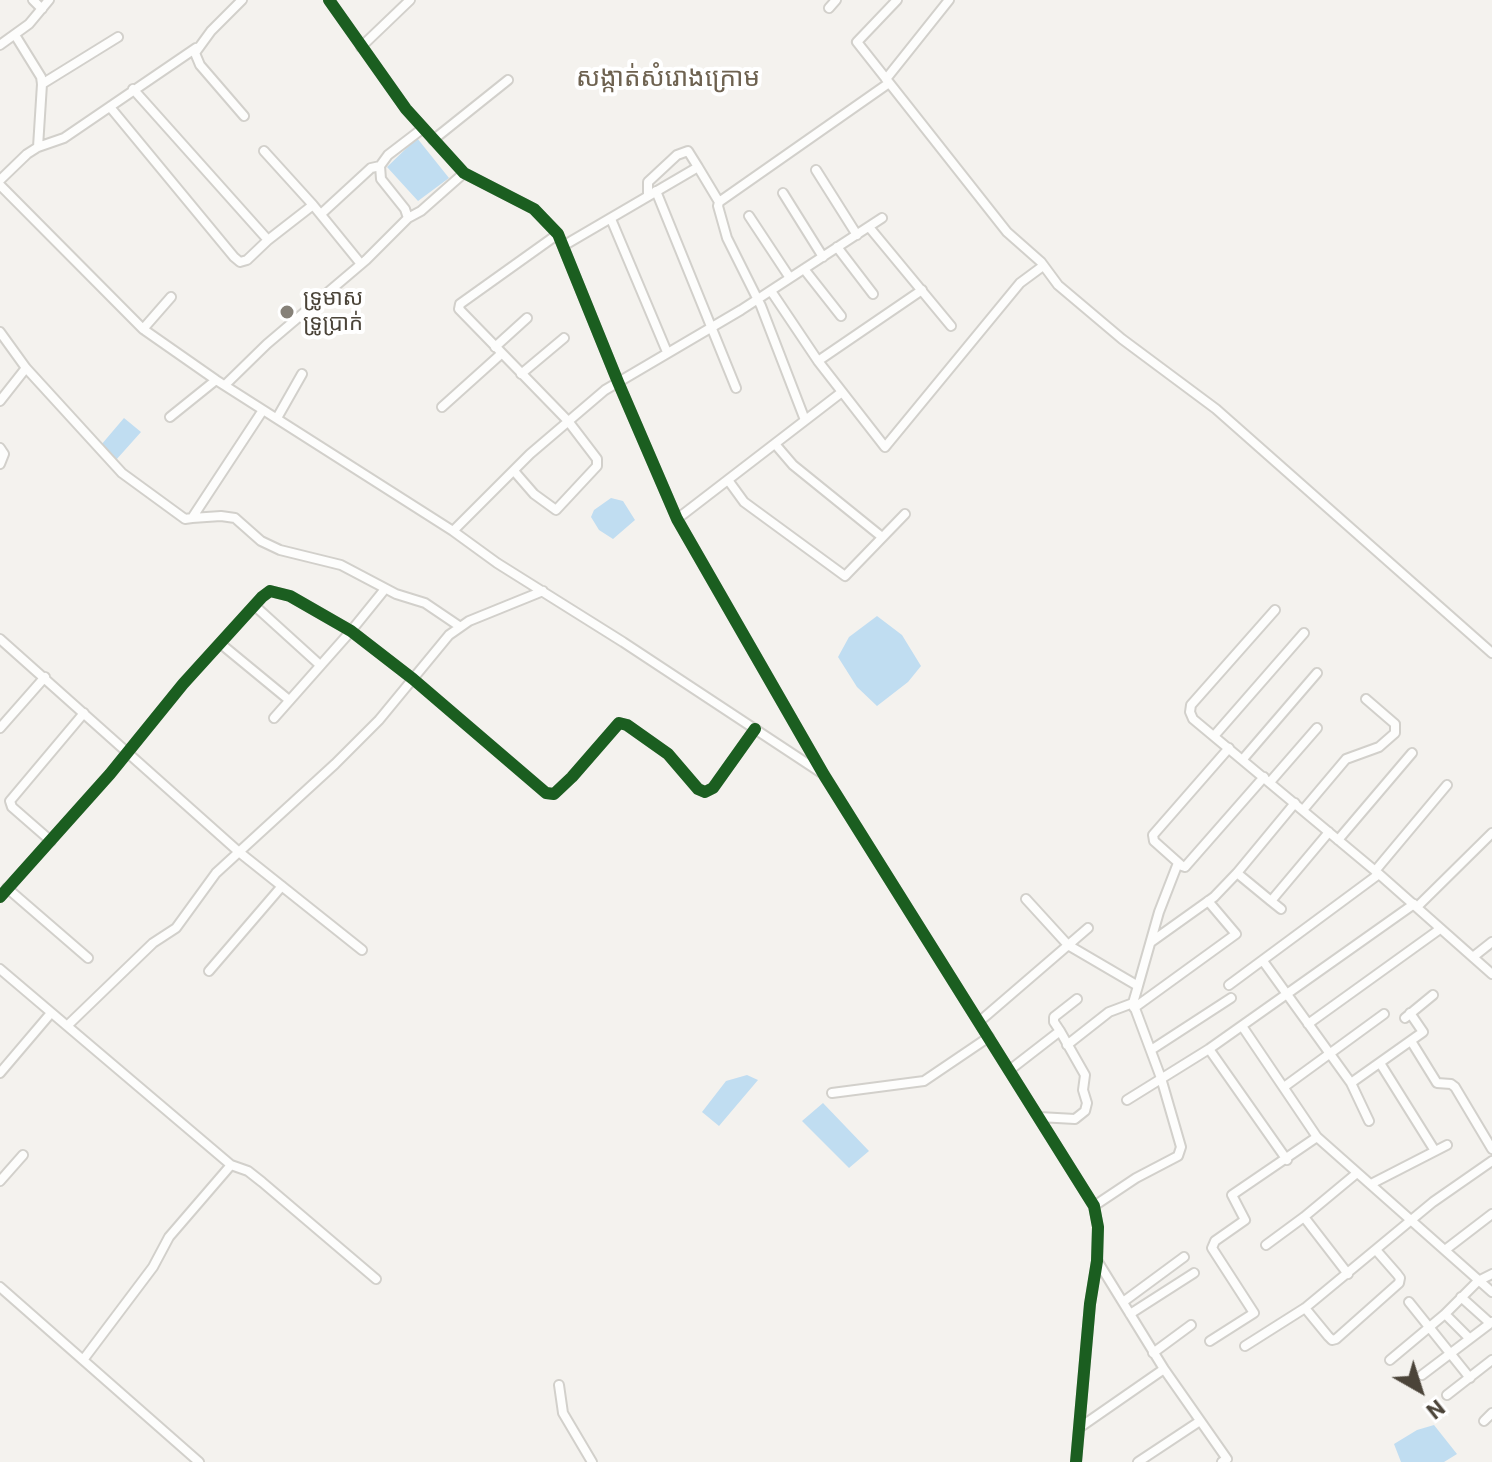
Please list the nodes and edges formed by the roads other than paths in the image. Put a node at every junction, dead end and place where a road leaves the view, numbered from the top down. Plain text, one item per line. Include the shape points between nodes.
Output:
1 (33, 0) edge
2 (49, 0) edge
3 (242, 0) edge
4 (329, 0) edge
5 (410, 0) edge
6 (836, 0) edge
7 (897, 0) edge
8 (949, 0) edge
9 (829, 8) dead end
10 (42, 9) junction
11 (15, 35) junction
12 (118, 37) dead end
13 (0, 45) edge
14 (361, 47) junction
15 (196, 48) junction
16 (508, 80) dead end
17 (888, 81) junction
18 (42, 84) junction
19 (133, 89) junction
20 (110, 107) junction
21 (244, 116) dead end
22 (422, 129) junction
23 (433, 140) junction
24 (38, 147) junction
25 (264, 151) dead end
26 (380, 166) junction
27 (698, 167) junction
28 (816, 170) dead end
29 (464, 173) junction
30 (0, 183) edge
31 (652, 193) junction
32 (783, 193) dead end
33 (719, 202) junction
34 (313, 205) junction
35 (321, 214) junction
36 (749, 216) dead end
37 (408, 218) junction
38 (882, 218) dead end
39 (611, 219) junction
40 (869, 227) junction
41 (558, 234) junction
42 (857, 235) junction
43 (268, 240) junction
44 (563, 246) junction
45 (837, 247) junction
46 (823, 257) junction
47 (361, 264) junction
48 (1043, 266) junction
49 (804, 269) junction
50 (790, 278) junction
51 (922, 290) junction
52 (771, 291) junction
53 (873, 294) dead end
54 (171, 297) dead end
55 (757, 299) junction
56 (841, 316) dead end
57 (527, 318) dead end
58 (712, 326) junction
59 (951, 326) dead end
60 (143, 329) junction
61 (0, 332) edge
62 (564, 338) dead end
63 (498, 350) junction
64 (667, 352) junction
65 (818, 361) junction
66 (26, 368) junction
67 (302, 374) dead end
68 (521, 374) junction
69 (216, 380) junction
70 (618, 382) junction
71 (225, 385) junction
72 (736, 388) dead end
73 (842, 392) junction
74 (0, 401) edge
75 (442, 407) dead end
76 (263, 410) junction
77 (170, 417) dead end
78 (277, 418) junction
79 (805, 420) junction
80 (568, 421) junction
81 (775, 444) junction
82 (0, 448) edge
83 (0, 464) edge
84 (514, 471) junction
85 (728, 480) junction
86 (905, 514) dead end
87 (192, 518) junction
88 (677, 519) junction
89 (453, 531) junction
90 (882, 537) junction
91 (385, 589) junction
92 (543, 591) junction
93 (255, 606) junction
94 (1275, 610) dead end
95 (459, 626) junction
96 (351, 631) junction
97 (1304, 633) dead end
98 (0, 639) edge
99 (221, 644) junction
100 (1492, 653) edge
101 (320, 665) junction
102 (1317, 673) dead end
103 (45, 677) junction
104 (413, 679) junction
105 (1366, 699) dead end
106 (289, 700) junction
107 (84, 713) junction
108 (274, 718) dead end
109 (0, 728) edge
110 (1317, 728) dead end
111 (755, 729) junction
112 (1214, 736) junction
113 (1229, 748) junction
114 (127, 752) junction
115 (1412, 753) dead end
116 (1243, 759) junction
117 (824, 775) junction
118 (1267, 779) junction
119 (1447, 785) dead end
120 (1299, 807) junction
121 (1329, 832) junction
122 (1492, 833) edge
123 (1338, 840) junction
124 (51, 841) junction
125 (239, 852) junction
126 (1178, 863) junction
127 (1237, 873) junction
128 (1377, 873) junction
129 (282, 886) junction
130 (7, 888) junction
131 (0, 897) edge
132 (1026, 899) dead end
133 (1208, 901) junction
134 (1271, 901) junction
135 (1416, 906) junction
136 (1281, 909) dead end
137 (1088, 928) dead end
138 (1440, 929) junction
139 (1151, 942) junction
140 (1492, 942) edge
141 (1068, 945) junction
142 (362, 950) dead end
143 (1473, 957) junction
144 (88, 958) dead end
145 (1263, 961) junction
146 (0, 969) edge
147 (209, 971) dead end
148 (1492, 974) edge
149 (1229, 985) dead end
150 (1138, 986) junction
151 (1287, 994) junction
152 (1433, 995) dead end
153 (1231, 998) dead end
154 (1077, 999) dead end
155 (1134, 1006) junction
156 (51, 1013) junction
157 (1384, 1014) dead end
158 (980, 1021) junction
159 (1308, 1024) junction
160 (68, 1025) junction
161 (1242, 1026) junction
162 (1060, 1031) junction
163 (989, 1037) junction
164 (1411, 1041) junction
165 (1067, 1045) junction
166 (1209, 1049) junction
167 (1151, 1050) junction
168 (1330, 1054) junction
169 (1380, 1063) junction
170 (1011, 1069) junction
171 (0, 1073) edge
172 (1161, 1078) junction
173 (1351, 1083) junction
174 (1284, 1087) junction
175 (832, 1093) dead end
176 (1127, 1100) dead end
177 (1039, 1117) junction
178 (1369, 1121) dead end
179 (1317, 1137) junction
180 (1447, 1145) dead end
181 (1492, 1149) edge
182 (1435, 1151) junction
183 (23, 1155) dead end
184 (1287, 1160) junction
185 (1492, 1161) edge
186 (231, 1165) junction
187 (1357, 1173) junction
188 (0, 1181) edge
189 (1371, 1184) junction
190 (1094, 1206) junction
191 (1492, 1214) edge
192 (1304, 1217) junction
193 (1411, 1221) junction
194 (1266, 1245) dead end
195 (1376, 1250) junction
196 (1445, 1250) junction
197 (1184, 1257) dead end
198 (1097, 1261) junction
199 (1194, 1273) dead end
200 (1348, 1274) junction
201 (1492, 1274) edge
202 (376, 1279) dead end
203 (1478, 1281) junction
204 (0, 1287) edge
205 (1492, 1292) edge
206 (1461, 1297) junction
207 (1123, 1302) junction
208 (1409, 1302) dead end
209 (1305, 1308) junction
210 (1130, 1314) junction
211 (1445, 1314) junction
212 (1491, 1322) edge
213 (1191, 1325) dead end
214 (1428, 1327) junction
215 (1469, 1338) junction
216 (1210, 1341) dead end
217 (1245, 1346) dead end
218 (1153, 1353) junction
219 (1449, 1353) junction
220 (83, 1360) junction
221 (1390, 1360) dead end
222 (1492, 1360) edge
223 (1164, 1369) junction
224 (1422, 1375) dead end
225 (1470, 1378) junction
226 (559, 1385) dead end
227 (1447, 1395) dead end
228 (1492, 1413) edge
229 (1200, 1421) junction
230 (1484, 1421) dead end
231 (1079, 1428) junction
232 (1226, 1461) edge
233 (199, 1462) edge
234 (592, 1462) edge
235 (1076, 1462) edge
236 (1138, 1462) edge

1 - 10 street
2 - 10 street
3 - 15 street
4 - 14 street
5 - 14 street
6 - 9 street
7 - 17 street via 857,42
8 - 17 street
10 - 11 street
11 - 13 street
11 - 18 street
12 - 18 street
14 - 22 street
15 - 19 street
15 - 21 street via 200,65
16 - 23 street
17 - 33 street
17 - 48 street via 1007,232
18 - 24 street
19 - 20 street
19 - 43 street
20 - 24 street via 64,138
20 - 43 street via 234,257 247,260
22 - 23 street
22 - 26 street
23 - 29 street
24 - 30 street
25 - 34 street
26 - 35 street via 371,168
26 - 37 street via 381,179
27 - 31 street
27 - 31 street via 688,151 677,155 648,182
27 - 33 street
28 - 42 street
29 - 37 street
29 - 41 street via 534,209
30 - 60 street
31 - 39 street
31 - 58 street
32 - 46 street
33 - 55 street via 723,226
34 - 35 street
34 - 43 street
35 - 47 street
36 - 50 street
37 - 47 street
38 - 40 street
39 - 44 street
39 - 64 street
40 - 42 street
40 - 51 street
41 - 44 street
41 - 63 street via 460,304
42 - 45 street
44 - 70 street
45 - 46 street
45 - 53 street
46 - 49 street
47 - 71 street
48 - 73 street via 1020,283 885,447
48 - 100 street via 1122,339 1216,409
49 - 50 street
49 - 56 street
50 - 52 street
51 - 59 street
51 - 65 street
52 - 55 street
52 - 65 street
54 - 60 street
55 - 58 street
55 - 79 street
57 - 63 street
58 - 64 street
58 - 72 street
60 - 69 street
61 - 66 street
62 - 68 street
63 - 68 street
63 - 75 street
64 - 70 street
65 - 73 street
66 - 74 street
66 - 87 street via 122,473 185,519
67 - 78 street
68 - 80 street
69 - 71 street
69 - 77 street
70 - 80 street
70 - 88 street
71 - 76 street
73 - 79 street
76 - 78 street
76 - 87 street
78 - 89 street
79 - 81 street
80 - 84 street
80 - 84 street via 597,466 564,504 556,510 548,506
81 - 85 street
81 - 90 street via 793,465
82 - 83 street
84 - 89 street
85 - 88 street
85 - 90 street via 744,502 845,576
86 - 90 street
87 - 91 street via 235,518 280,550 341,565
88 - 117 street
89 - 92 street
91 - 95 street via 425,603
91 - 96 street
92 - 95 street
92 - 111 street
93 - 96 street via 267,593 278,592
93 - 99 street
93 - 101 street
94 - 112 street via 1191,705 1193,719
95 - 104 street
96 - 101 street
96 - 104 street
97 - 112 street
98 - 103 street
99 - 106 street
99 - 114 street
101 - 106 street
102 - 116 street
103 - 107 street
103 - 109 street
104 - 111 street via 546,793 554,794 572,777 619,723 668,754 705,792
104 - 125 street via 335,764
105 - 120 street via 1395,724 1395,733 1379,747 1346,759
106 - 108 street
107 - 114 street
107 - 124 street via 10,801
110 - 118 street
111 - 117 street
112 - 113 street
113 - 116 street
113 - 126 street via 1153,835
114 - 124 street
114 - 125 street
115 - 123 street
116 - 118 street
117 - 158 street
118 - 120 street
118 - 126 street via 1185,867
119 - 128 street
120 - 121 street
120 - 127 street
121 - 123 street
121 - 134 street
122 - 135 street
123 - 128 street
124 - 130 street
125 - 129 street
125 - 160 street via 212,877 176,928 153,943
126 - 139 street
127 - 133 street
127 - 134 street
128 - 135 street
128 - 145 street
129 - 142 street
129 - 147 street
130 - 131 street
130 - 144 street
132 - 141 street
133 - 139 street
133 - 155 street via 1236,934
134 - 136 street
135 - 138 street
135 - 151 street
137 - 141 street
138 - 143 street
138 - 159 street
139 - 150 street
140 - 143 street
141 - 150 street
141 - 158 street
143 - 148 street
145 - 149 street
145 - 151 street
146 - 156 street
150 - 155 street
151 - 159 street
151 - 161 street
152 - 164 street via 1408,1015 1423,1032
153 - 167 street
154 - 162 street via 1054,1017
155 - 165 street via 1109,1012
155 - 167 street
156 - 160 street
156 - 171 street
157 - 168 street
158 - 163 street
159 - 168 street
160 - 186 street
161 - 166 street
161 - 174 street
162 - 165 street
162 - 170 street
163 - 170 street
163 - 175 street via 924,1081
164 - 169 street
164 - 181 street via 1437,1083 1455,1087
165 - 177 street via 1085,1075 1085,1111 1075,1119
166 - 172 street
166 - 184 street
167 - 172 street
168 - 173 street
168 - 174 street
169 - 173 street
169 - 182 street
170 - 177 street
172 - 176 street
172 - 190 street via 1181,1151
173 - 178 street
174 - 179 street
177 - 190 street
179 - 184 street
179 - 187 street
180 - 182 street
182 - 189 street
183 - 188 street
184 - 216 street via 1232,1195 1245,1220 1212,1248 1254,1313
185 - 193 street
186 - 202 street via 262,1182
186 - 220 street via 169,1237 153,1267
187 - 189 street
187 - 192 street
189 - 193 street
190 - 198 street
191 - 196 street
192 - 194 street
192 - 200 street
193 - 195 street
193 - 196 street
195 - 200 street
195 - 209 street via 1399,1283 1336,1339
196 - 203 street
197 - 207 street
198 - 207 street
198 - 231 street
199 - 210 street
200 - 209 street
201 - 203 street
203 - 205 street
203 - 206 street
204 - 220 street
206 - 211 street
206 - 212 street
207 - 210 street
208 - 214 street
209 - 217 street
210 - 218 street
211 - 214 street
211 - 215 street
212 - 215 street
213 - 218 street
214 - 219 street
214 - 221 street
215 - 219 street
218 - 223 street
219 - 224 street
219 - 225 street
220 - 233 street
222 - 225 street
223 - 229 street
223 - 231 street
225 - 227 street
226 - 234 street via 563,1413
228 - 230 street
229 - 232 street
229 - 236 street
231 - 235 street

